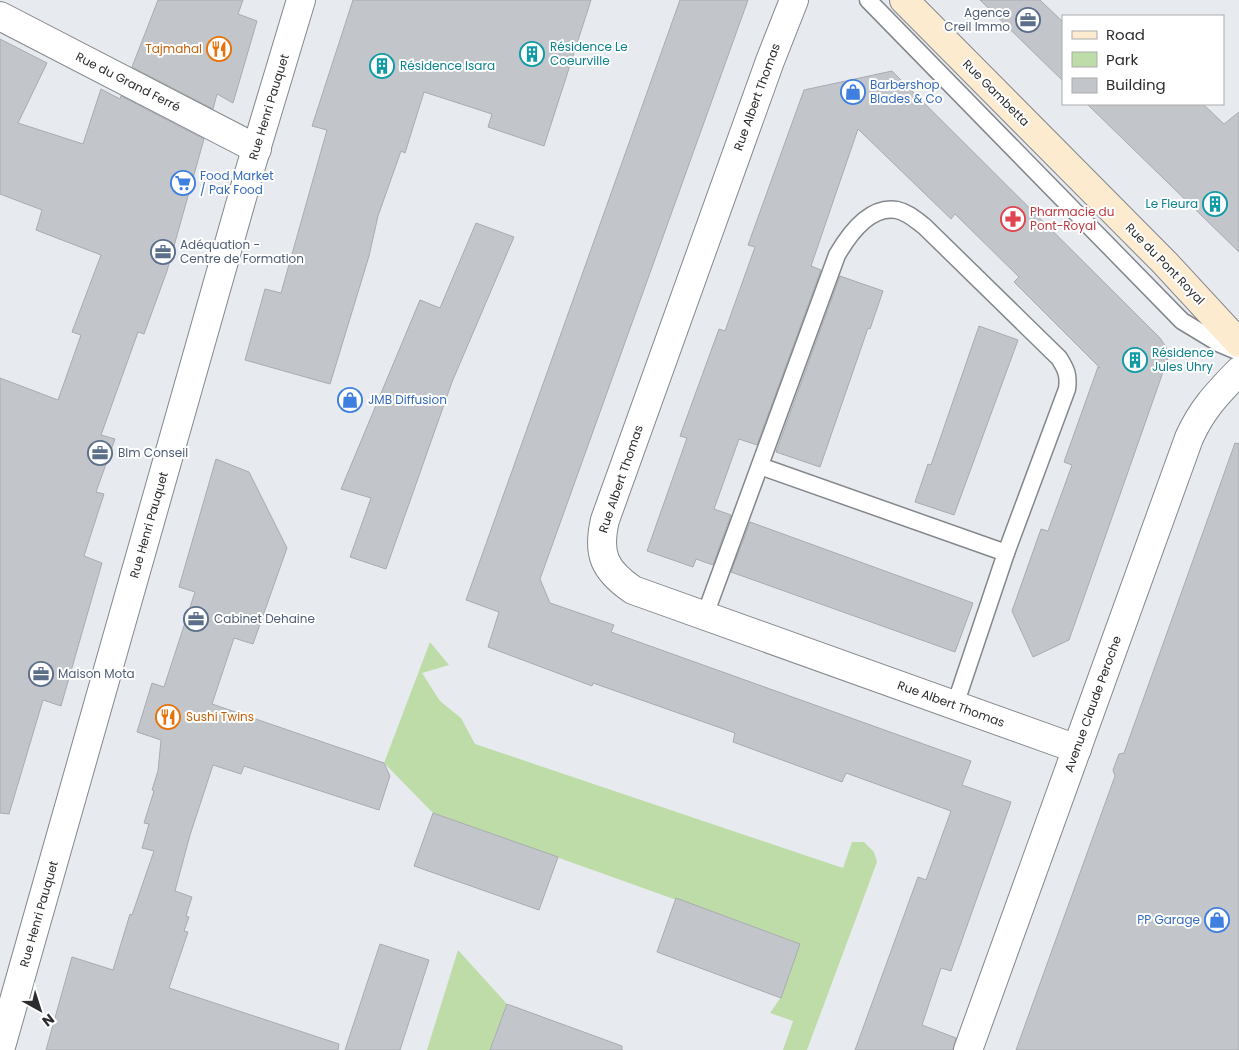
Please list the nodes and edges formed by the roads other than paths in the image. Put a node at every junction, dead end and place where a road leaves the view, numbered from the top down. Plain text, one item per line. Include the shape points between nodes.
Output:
1 (301, 0) edge
2 (794, 0) edge
3 (868, 0) edge
4 (904, 0) edge
5 (0, 16) edge
6 (257, 149) junction
7 (1089, 186) joint
8 (1239, 343) edge
9 (1239, 352) edge
10 (1239, 371) edge
11 (760, 466) junction
12 (1006, 553) junction
13 (704, 615) junction
14 (955, 705) junction
15 (1077, 750) junction
16 (0, 1050) edge
17 (968, 1050) edge

1 - 6 street, Rue Henri Pauquet
2 - 13 street, Rue Albert Thomas via 600,538 601,553 619,581 633,590
3 - 9 lane via 1182,320
4 - 7 main road, Rue Gambetta
5 - 6 street, Rue du Grand Ferré
6 - 16 street, Rue Henri Pauquet
7 - 8 main road, Rue du Pont Royal
10 - 15 street, Avenue Claude Peroche via 1210,401 1189,438
11 - 12 lane
11 - 12 lane via 837,255 860,224 887,210 898,210 924,226 1058,358 1066,370 1067,389
11 - 13 lane
12 - 14 lane
13 - 14 street, Rue Albert Thomas
14 - 15 street, Rue Albert Thomas
15 - 17 street, Avenue Claude Peroche

